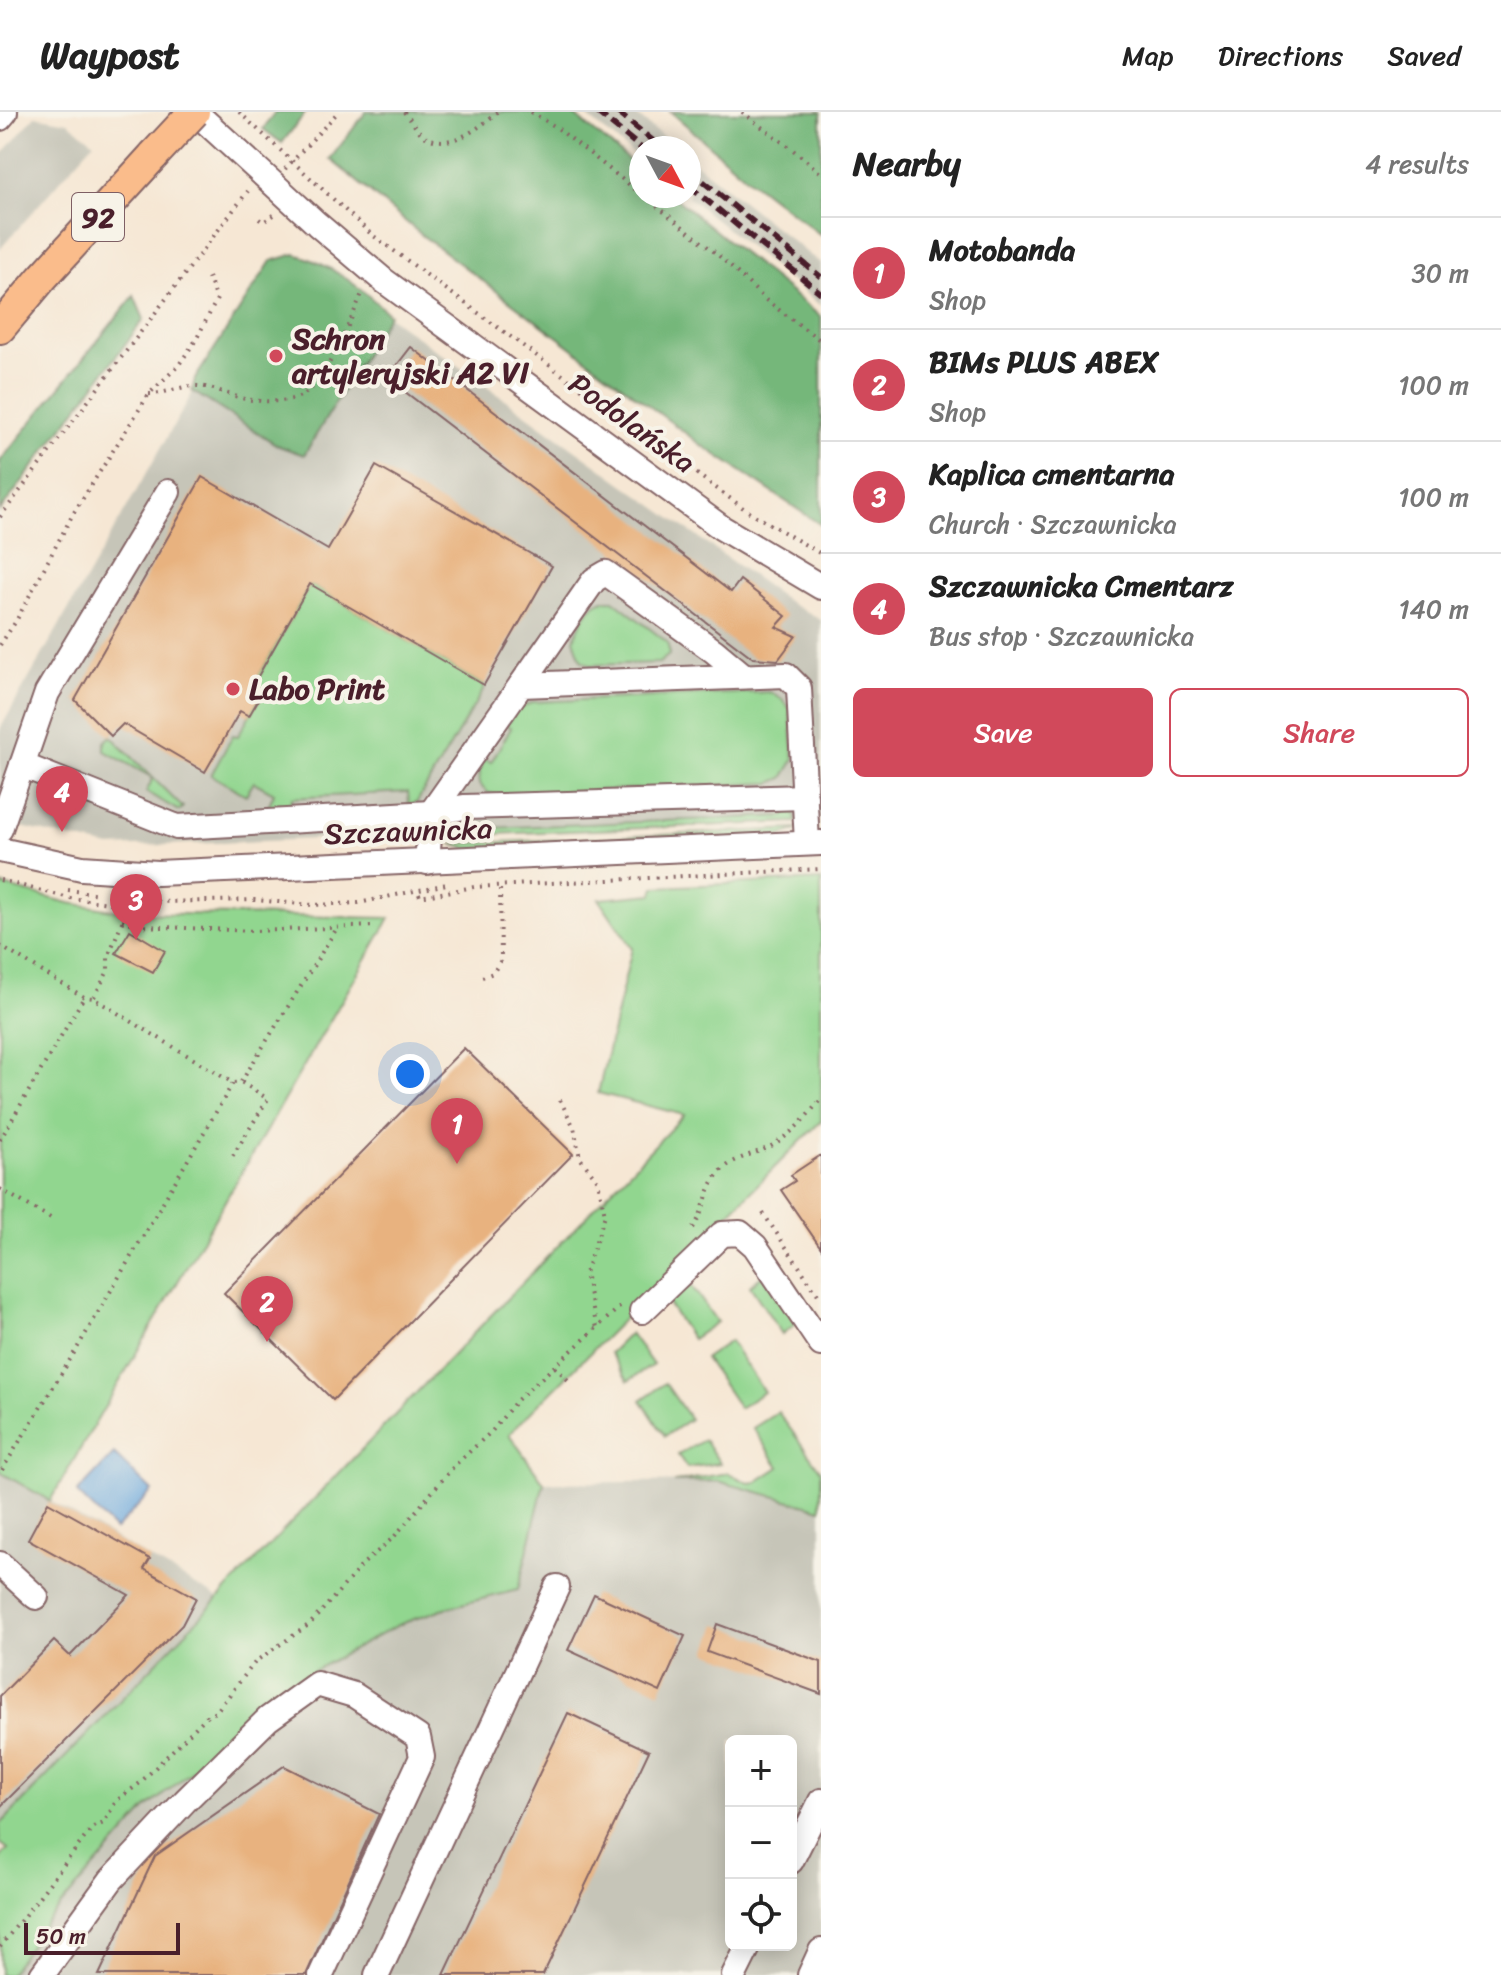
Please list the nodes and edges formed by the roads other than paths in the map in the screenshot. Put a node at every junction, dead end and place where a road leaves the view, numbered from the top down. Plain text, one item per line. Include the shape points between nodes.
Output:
1 (5, 112) edge
2 (195, 112) edge
3 (0, 118) edge
4 (0, 328) edge
5 (168, 492) dead end
6 (821, 587) edge
7 (744, 676) junction
8 (521, 685) junction
9 (22, 765) junction
10 (805, 797) junction
11 (431, 813) junction
12 (0, 829) edge
13 (816, 849) edge
14 (0, 850) edge
15 (427, 862) junction
16 (637, 1303) road end
17 (821, 1344) edge
18 (0, 1564) edge
19 (557, 1587) dead end
20 (36, 1597) dead end
21 (821, 1801) edge
22 (797, 1849) edge
23 (746, 1951) edge
24 (821, 1951) edge
25 (42, 1975) edge
26 (321, 1975) edge
27 (377, 1975) edge
28 (734, 1975) edge
29 (810, 1975) edge

1 - 3 street
2 - 4 main road, 92, bridge
2 - 6 street, Podolańska via 383,280 722,528
5 - 9 street via 47,693
7 - 8 street
7 - 8 street via 606,573 594,580
7 - 10 street via 786,675 799,688
8 - 11 street
9 - 11 street via 177,827
9 - 12 street
10 - 11 street via 464,807
10 - 13 street
11 - 15 street
13 - 15 street, Szczawnicka
14 - 15 street, Szczawnicka via 132,873
16 - 17 street via 722,1234 740,1233 755,1246
18 - 20 street
19 - 27 street
21 - 22 street
23 - 28 street
24 - 29 street
25 - 26 street via 111,1880 185,1801 268,1719 317,1684 354,1695 418,1737 422,1757

